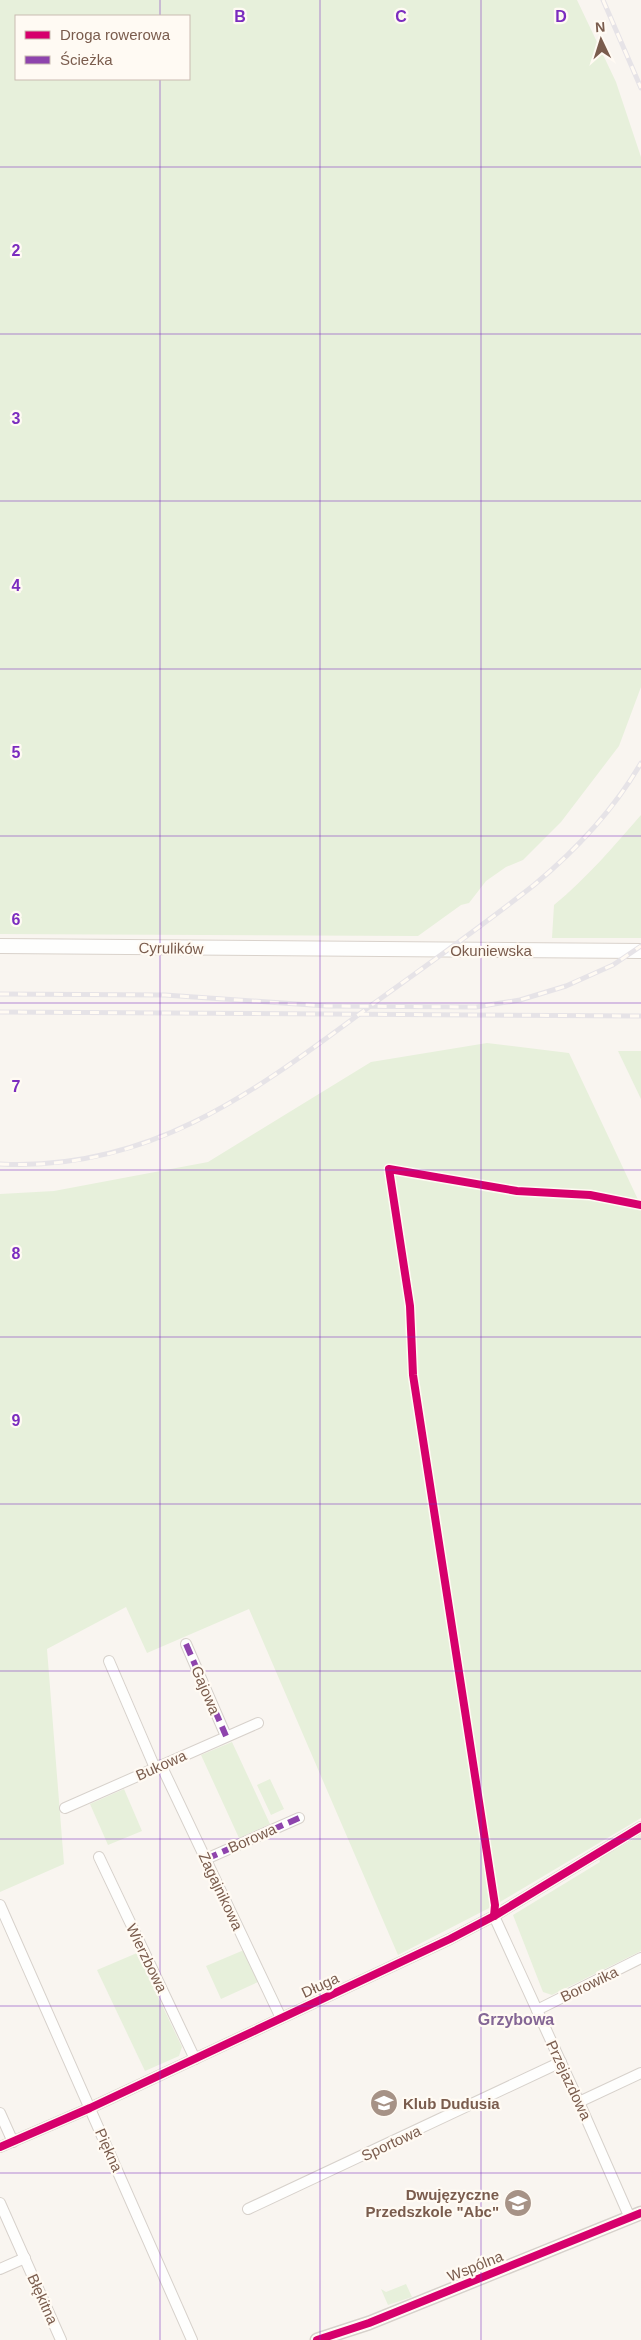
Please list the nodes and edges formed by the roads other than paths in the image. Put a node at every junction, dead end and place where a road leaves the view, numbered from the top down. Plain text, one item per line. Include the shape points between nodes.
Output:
1 (0, 946) edge
2 (341, 949) joint
3 (641, 951) edge
4 (186, 1644) dead end
5 (109, 1661) dead end
6 (258, 1723) dead end
7 (226, 1736) junction
8 (158, 1766) junction
9 (64, 1808) dead end
10 (299, 1818) dead end
11 (641, 1827) edge
12 (99, 1857) dead end
13 (206, 1859) junction
14 (0, 1905) edge
15 (494, 1916) junction
16 (641, 1958) edge
17 (537, 2010) junction
18 (280, 2018) junction
19 (195, 2059) junction
20 (561, 2062) junction
21 (641, 2073) edge
22 (579, 2102) junction
23 (90, 2108) junction
24 (0, 2113) edge
25 (13, 2142) junction
26 (0, 2147) edge
27 (0, 2203) edge
28 (248, 2209) dead end
29 (635, 2216) edge
30 (25, 2258) junction
31 (0, 2270) edge
32 (61, 2340) edge
33 (192, 2340) edge
34 (317, 2340) edge

1 - 2 main road, Cyrulików
2 - 3 main road, Okuniewska
4 - 7 street, Gajowa
5 - 8 street, Zagajnikowa
6 - 7 street, Bukowa
7 - 8 street, Bukowa
8 - 9 street, Bukowa
8 - 13 street, Zagajnikowa
10 - 13 street, Borowa
11 - 15 street, Długa
12 - 19 street, Wierzbowa
13 - 18 street, Zagajnikowa
14 - 23 street, Piękna
15 - 17 street, Przejazdowa
15 - 18 street, Długa via 450,1940
16 - 17 street, Borowika
17 - 20 street, Przejazdowa
18 - 19 street, Długa
19 - 23 street, Długa
20 - 22 street, Przejazdowa
20 - 28 street, Sportowa
21 - 22 street
22 - 29 street, Przejazdowa
23 - 25 street, Długa
23 - 33 street, Piękna
24 - 25 street
25 - 26 street, Długa
27 - 30 street, Błękitna
29 - 34 street, Wspólna via 369,2323
30 - 31 street, Błękitna
30 - 32 street, Błękitna

